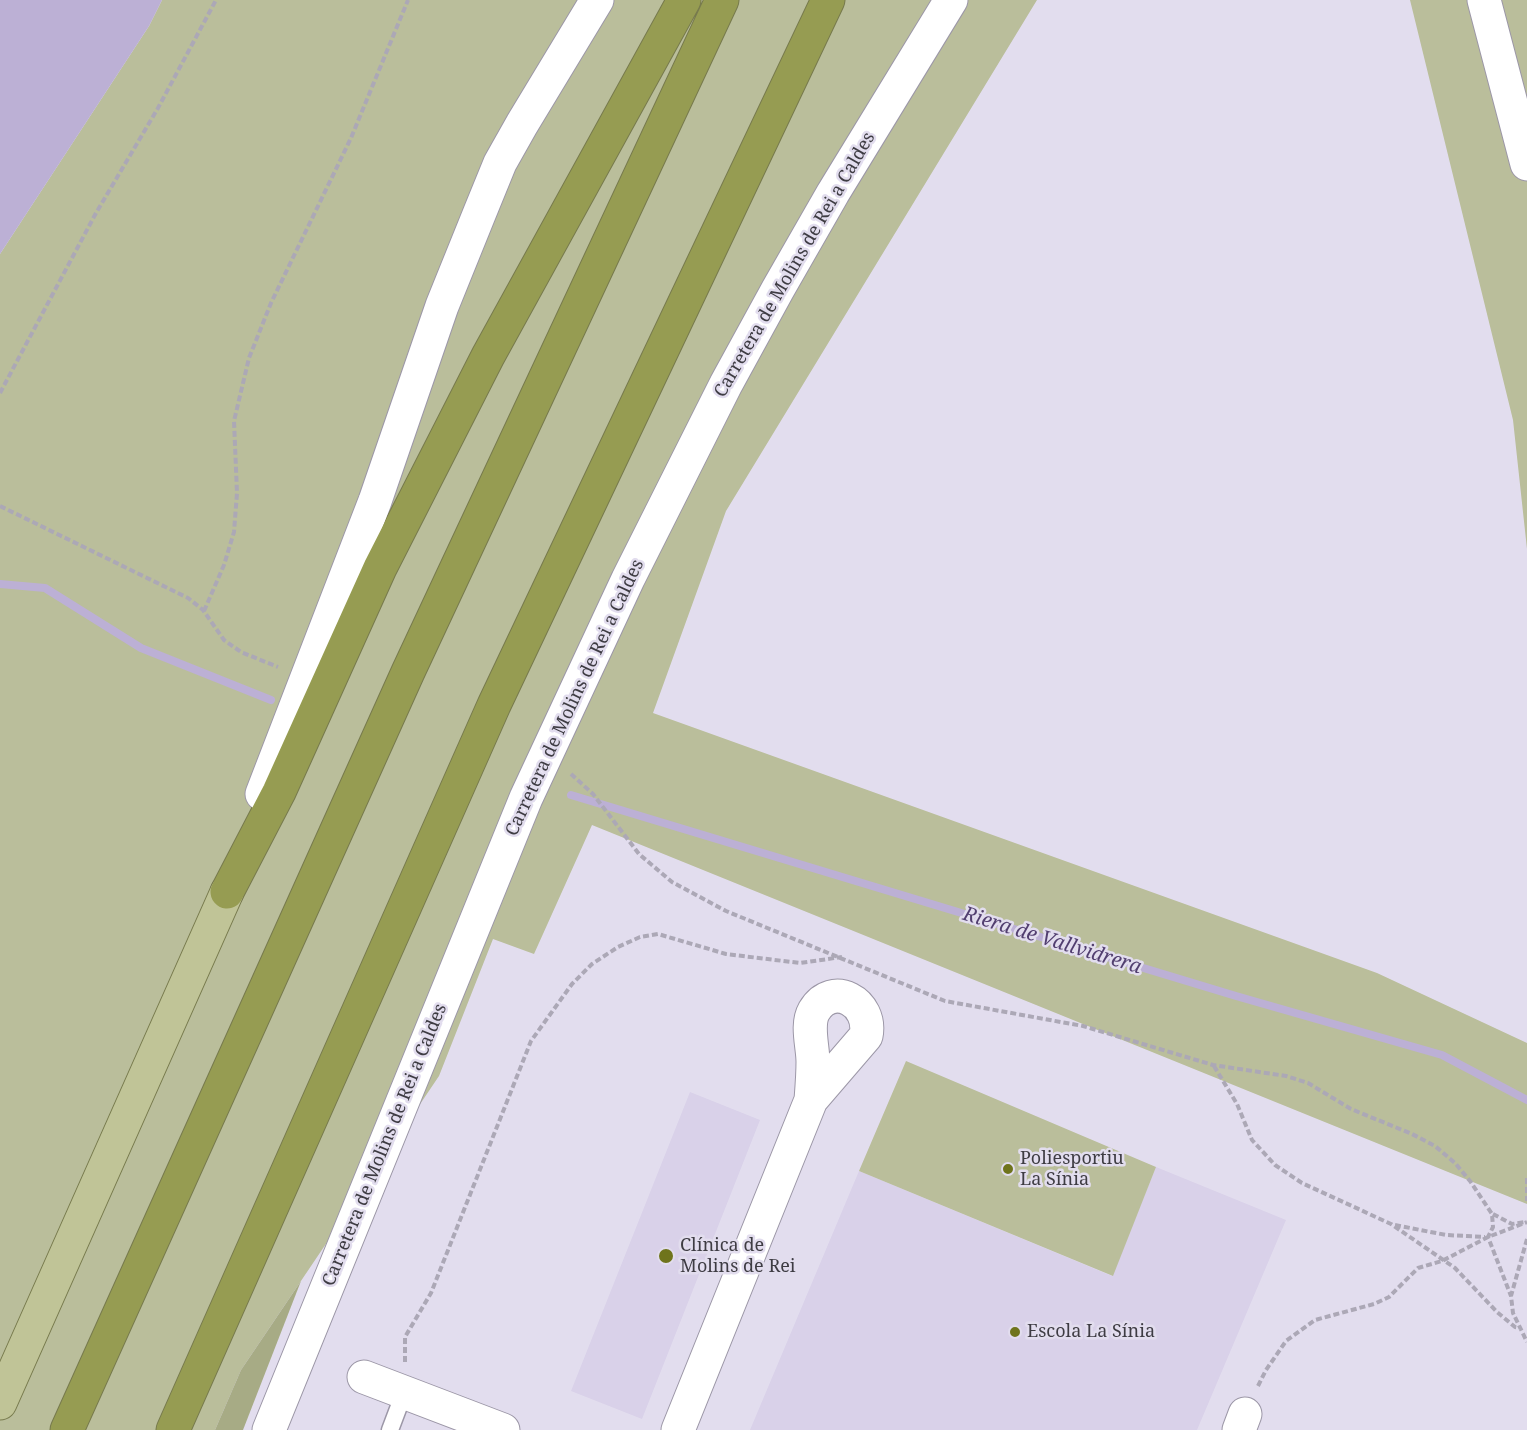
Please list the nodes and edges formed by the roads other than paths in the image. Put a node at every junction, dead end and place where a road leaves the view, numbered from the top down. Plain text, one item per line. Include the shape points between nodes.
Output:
1 (597, 0) edge
2 (684, 0) edge
3 (722, 0) edge
4 (828, 0) edge
5 (951, 0) edge
6 (1484, 0) edge
7 (1525, 143) edge
8 (227, 892) junction
9 (811, 1030) junction
10 (854, 1050) junction
11 (811, 1100) junction
12 (364, 1377) dead end
13 (404, 1393) junction
14 (0, 1403) edge
15 (67, 1430) edge
16 (174, 1430) edge
17 (269, 1430) edge
18 (390, 1430) edge
19 (503, 1430) edge
20 (678, 1430) edge

1 - 8 main road via 522,124 480,212
2 - 8 highway via 488,356 380,568 279,792
3 - 15 highway via 403,682
4 - 16 highway via 494,705
5 - 17 main road, Carretera de Molins de Rei a Caldes via 778,289 623,589 526,798
6 - 7 main road
8 - 14 main road
9 - 10 main road via 827,1052
9 - 10 main road via 813,1012 819,1004 828,999 847,998 862,1009 868,1027
9 - 11 main road
10 - 11 main road
11 - 20 main road
12 - 13 main road
13 - 18 lane
13 - 19 main road

